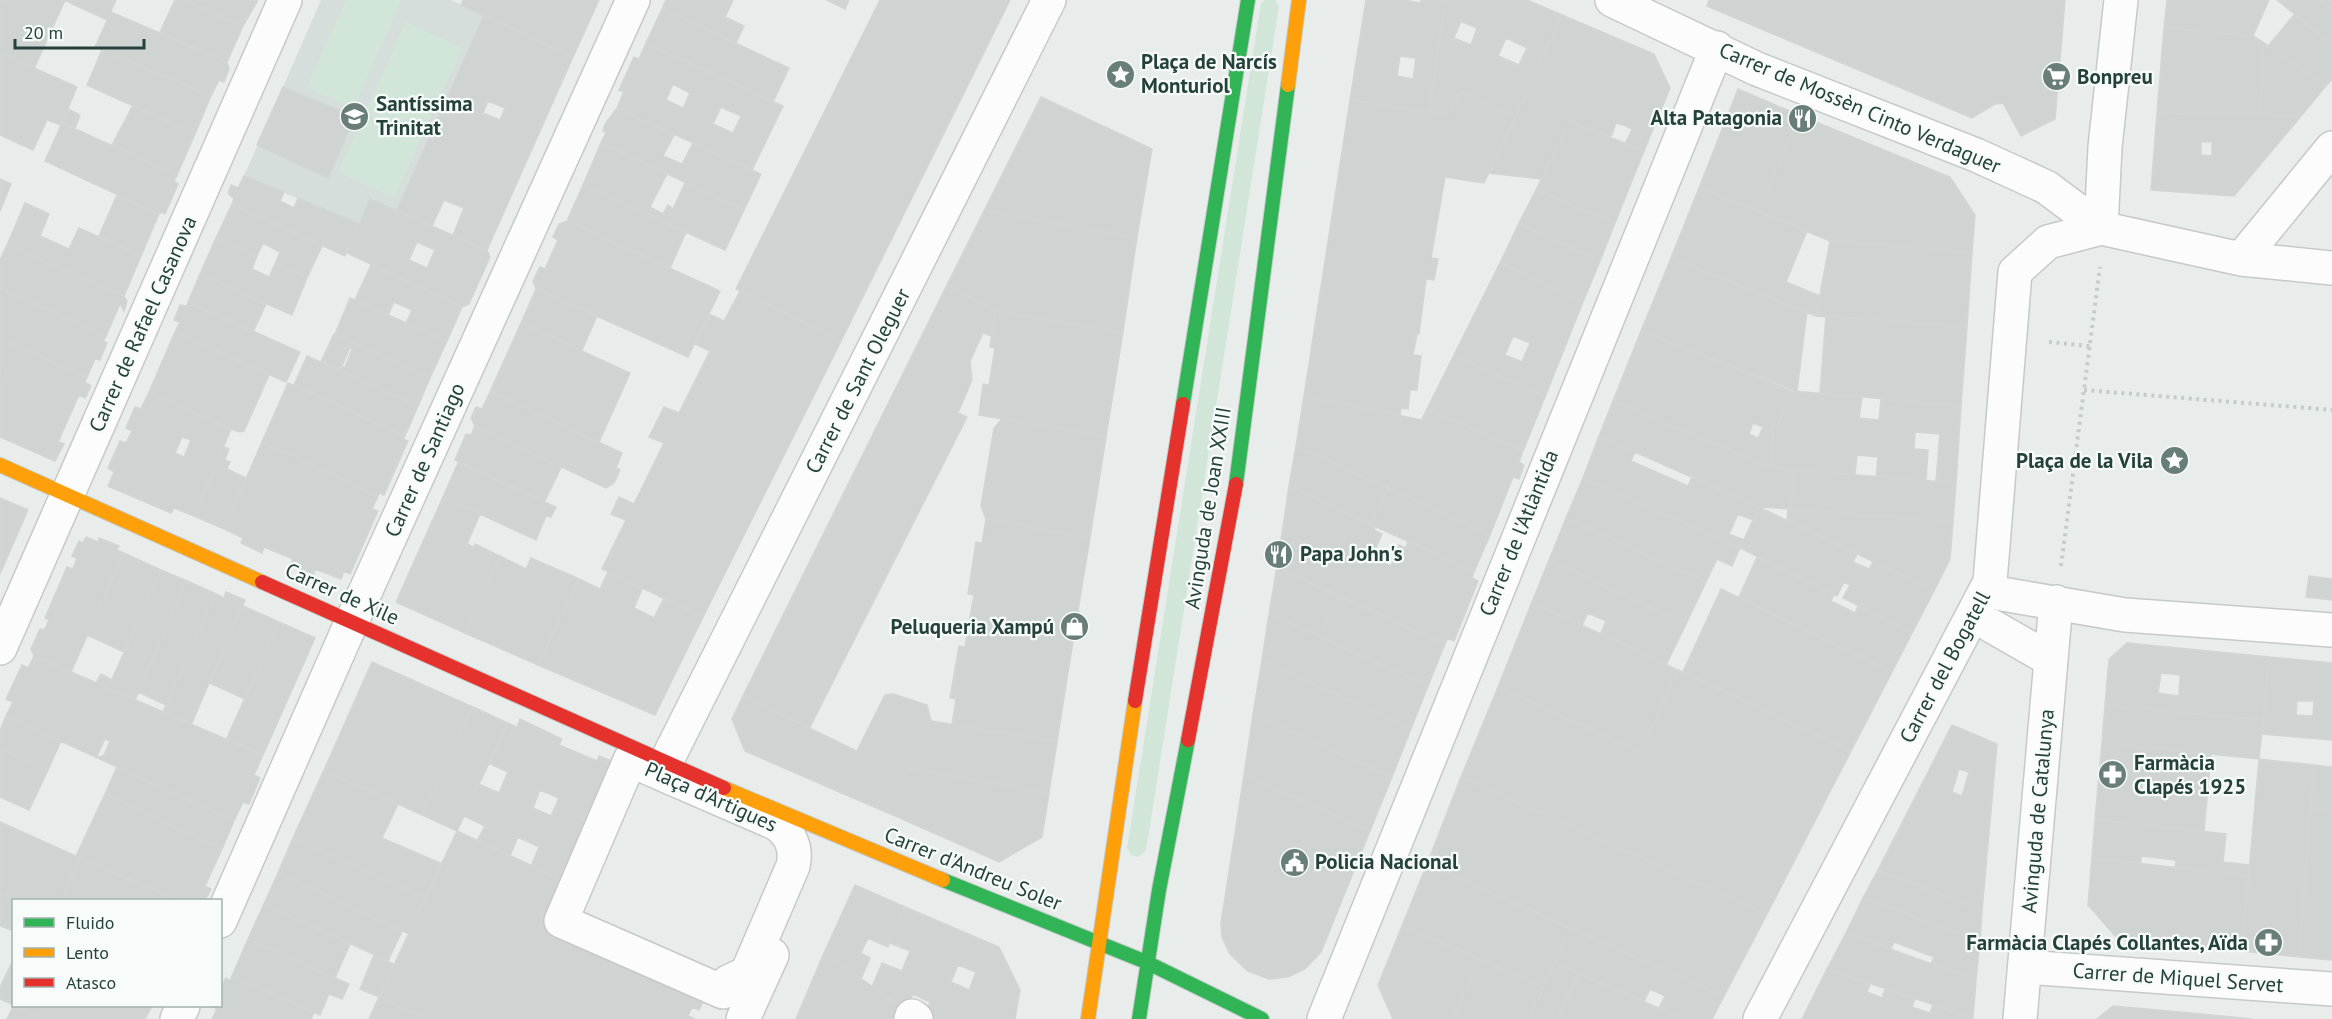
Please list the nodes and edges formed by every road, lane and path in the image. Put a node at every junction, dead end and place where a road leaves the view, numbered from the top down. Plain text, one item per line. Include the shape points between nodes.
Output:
1 (285, 0) edge
2 (633, 0) edge
3 (1049, 0) edge
4 (1248, 0) edge
5 (1299, 0) edge
6 (1612, 0) edge
7 (2121, 0) edge
8 (1717, 48) junction
9 (2332, 148) edge
10 (2101, 228) junction
11 (2241, 259) junction
12 (2332, 268) edge
13 (2047, 342) dead end
14 (2090, 346) junction
15 (2084, 390) junction
16 (2332, 410) edge
17 (0, 465) edge
18 (68, 495) junction
19 (2002, 594) dead end
20 (2056, 602) junction
21 (352, 621) junction
22 (1990, 625) dead end
23 (2332, 630) edge
24 (0, 648) edge
25 (2051, 660) junction
26 (666, 762) junction
27 (830, 833) junction
28 (222, 916) edge
29 (561, 921) joint
30 (1100, 943) junction
31 (1146, 962) junction
32 (2025, 967) junction
33 (2332, 989) edge
34 (743, 1019) edge
35 (911, 1019) edge
36 (916, 1019) edge
37 (1088, 1019) edge
38 (1139, 1019) edge
39 (1262, 1019) edge
40 (1323, 1019) edge
41 (1760, 1019) edge
42 (2020, 1019) edge

1 - 18 street, Carrer de Rafael Casanova
2 - 21 street, Carrer de Santiago
3 - 26 street, Carrer de Sant Oleguer
4 - 30 street, Avinguda de Joan XXIII via 1109,865
5 - 31 street, Avinguda de Joan XXIII via 1231,521
6 - 8 street, Carrer de Mossèn Cinto Verdaguer
7 - 10 street via 2105,147
8 - 10 street, Carrer de Mossèn Cinto Verdaguer via 1757,69 1976,155 2036,183
8 - 40 street, Carrer de l'Atlàntida
9 - 11 street
10 - 11 street
10 - 14 path via 2101,265
10 - 41 street, Carrer del Bogatell via 2048,242 2015,272 1990,582
11 - 12 street
13 - 14 path
14 - 15 path
15 - 16 path
15 - 20 path
17 - 18 street, Carrer de Xile
18 - 21 street, Carrer de Xile
18 - 24 street, Carrer de Rafael Casanova
19 - 20 street
20 - 23 street via 2126,615
20 - 25 street, Avinguda de Catalunya
21 - 26 street, Carrer de Xile
21 - 28 street, Carrer de Santiago
22 - 25 street
25 - 32 street, Avinguda de Catalunya
26 - 27 street, Carrer d'Andreu Soler
27 - 30 street, Carrer d'Andreu Soler
27 - 34 street
29 - 29 street, Plaça d'Artigues via 723,992 728,982 747,973 793,866 794,846 777,824 630,760
30 - 31 street, Carrer d'Andreu Soler
30 - 37 street, Avinguda de Joan XXIII
31 - 38 street, Avinguda de Joan XXIII
31 - 39 street, Carrer d'Andreu Soler
32 - 33 street, Carrer de Miquel Servet
32 - 42 street, Avinguda de Catalunya
35 - 36 street

